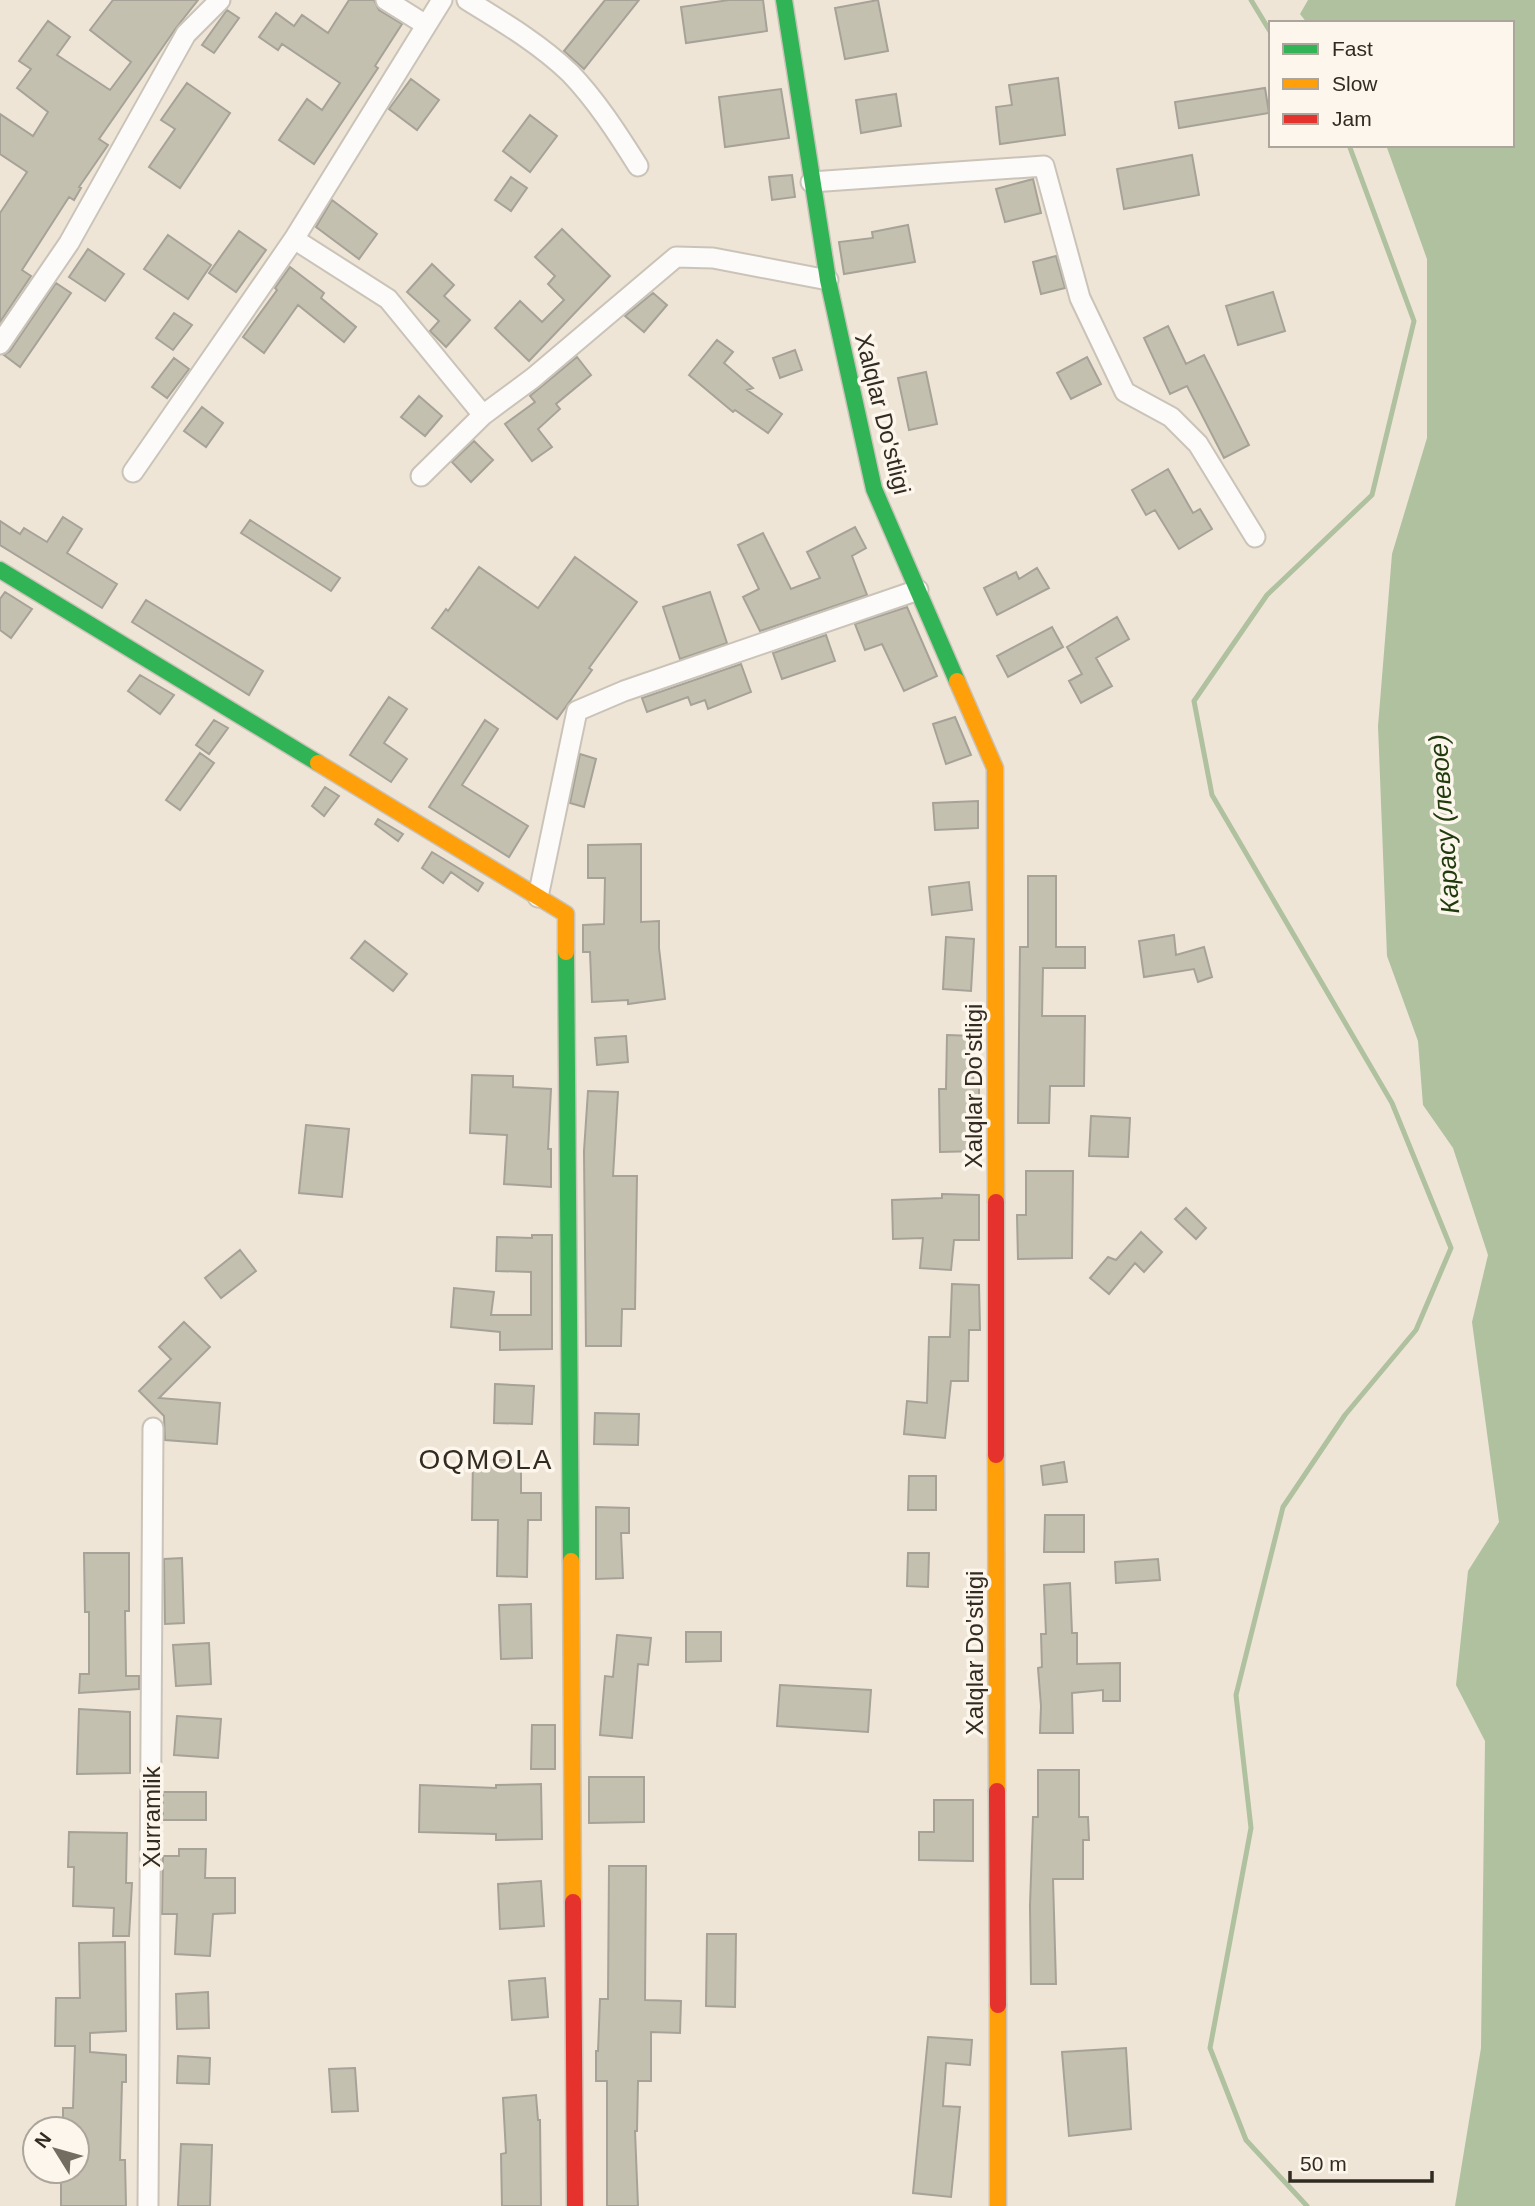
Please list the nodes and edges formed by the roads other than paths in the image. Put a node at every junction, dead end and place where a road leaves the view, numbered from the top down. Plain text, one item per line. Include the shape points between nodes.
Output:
1 (220, 0) edge
2 (386, 0) edge
3 (442, 0) edge
4 (467, 0) edge
5 (784, 0) edge
6 (426, 25) junction
7 (638, 166) dead end
8 (811, 182) junction
9 (294, 239) junction
10 (828, 280) junction
11 (0, 344) edge
12 (483, 415) junction
13 (133, 472) dead end
14 (421, 476) dead end
15 (1255, 537) dead end
16 (0, 570) edge
17 (918, 590) junction
18 (538, 897) junction
19 (153, 1428) dead end
20 (148, 2206) edge
21 (575, 2206) edge
22 (998, 2206) edge

1 - 11 street via 186,34 69,243
2 - 6 street
3 - 6 street
4 - 7 street via 516,30 570,74
5 - 8 street, Xalqlar Do'stligi
6 - 9 street
8 - 10 street, Xalqlar Do'stligi
8 - 15 street via 1044,166 1080,298 1125,392 1171,417 1198,444
9 - 12 street via 388,299
9 - 13 street
10 - 12 street via 713,258 676,257
10 - 17 street, Xalqlar Do'stligi via 874,489
12 - 14 street
16 - 18 street
17 - 18 street via 577,711
17 - 22 street, Xalqlar Do'stligi via 995,768
18 - 21 street via 566,914
19 - 20 street, Xurramlik

